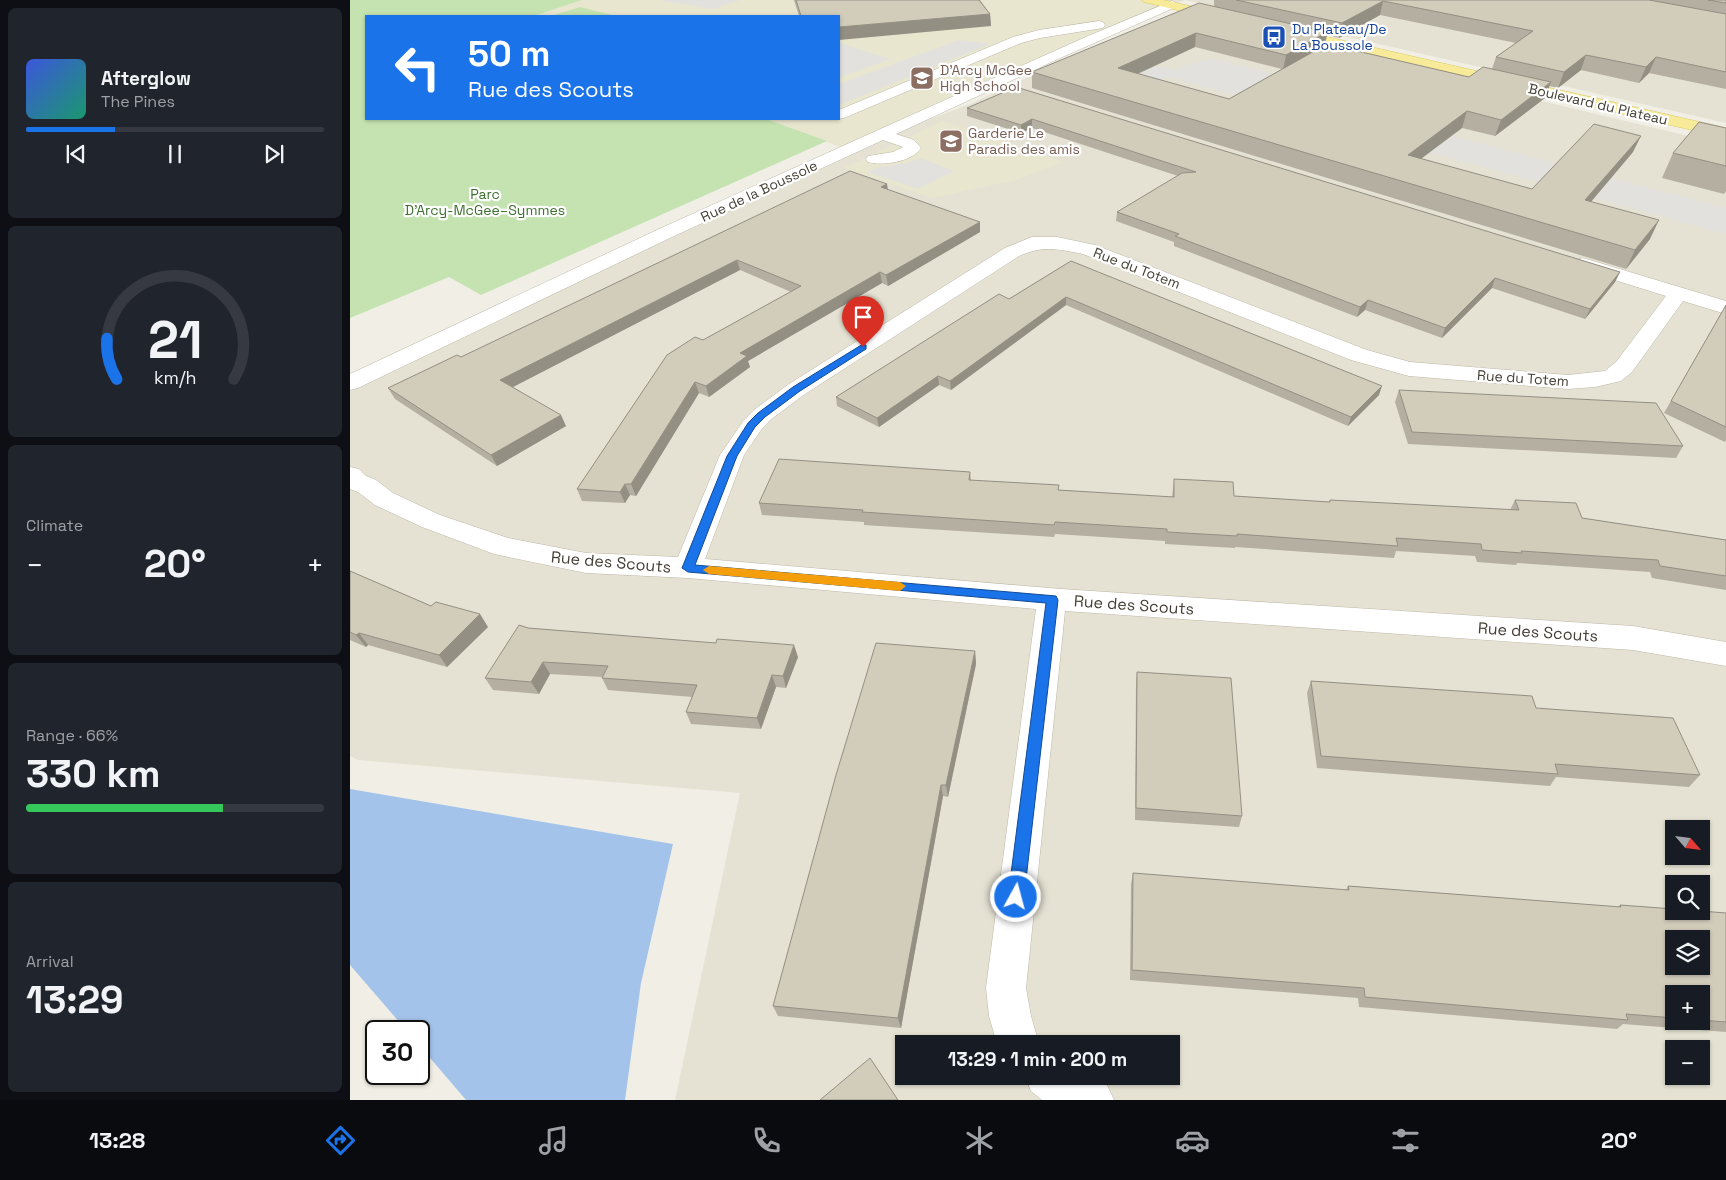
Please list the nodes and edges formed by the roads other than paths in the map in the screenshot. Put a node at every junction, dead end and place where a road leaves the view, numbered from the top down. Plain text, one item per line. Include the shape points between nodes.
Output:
1 (1148, 0) edge
2 (1181, 1) edge
3 (1236, 16) edge
4 (1126, 25) junction
5 (996, 83) junction
6 (1022, 90) edge
7 (840, 115) edge
8 (825, 120) edge
9 (1726, 123) edge
10 (1726, 133) edge
11 (877, 136) junction
12 (874, 159) dead end
13 (1566, 258) edge
14 (1678, 293) junction
15 (1726, 308) edge
16 (350, 383) edge
17 (350, 476) edge
18 (688, 568) junction
19 (1052, 600) junction
20 (1726, 654) edge
21 (1015, 1035) edge
22 (1057, 1085) edge
23 (1092, 1100) edge

1 - 2 main road
2 - 3 main road
2 - 4 street, Rue de la Boussole
4 - 5 street, Rue de la Boussole
4 - 7 street via 1104,24 1017,40
5 - 6 street
5 - 11 street, Rue de la Boussole
8 - 11 street
9 - 10 main road, Boulevard du Plateau via 1278,26
11 - 12 street via 908,143 913,148 904,155
11 - 16 street, Rue de la Boussole
13 - 14 street
14 - 15 street
14 - 18 street, Rue du Totem via 1624,367 1613,376 1568,382 1446,373 1374,360 1088,249 1057,243 1032,243 1012,252 797,389 762,415 732,456
17 - 18 street, Rue des Scouts via 384,499 431,521 504,547 586,562
18 - 19 street, Rue des Scouts
19 - 20 street, Rue des Scouts via 1633,638
19 - 21 street via 1006,988
22 - 23 street

